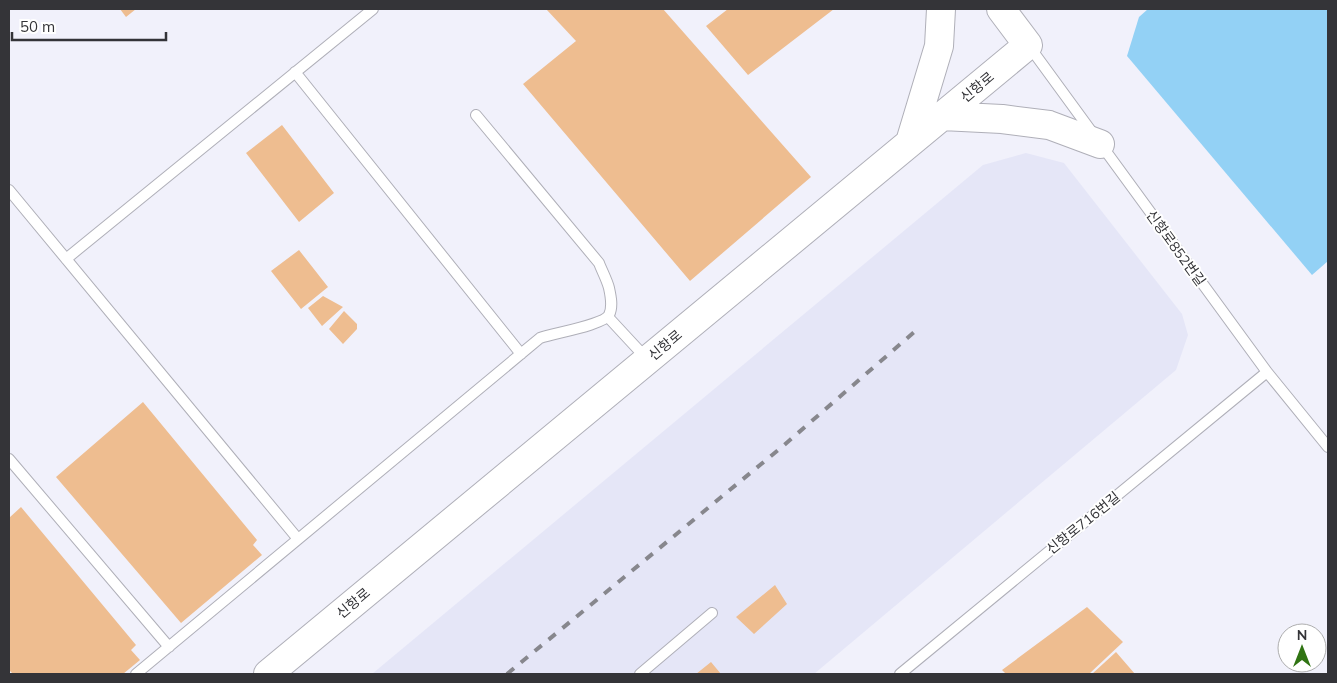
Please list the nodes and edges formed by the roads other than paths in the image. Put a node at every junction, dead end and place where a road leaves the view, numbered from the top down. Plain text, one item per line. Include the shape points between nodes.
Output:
1 (373, 9) edge
2 (940, 9) edge
3 (1001, 9) edge
4 (1028, 45) junction
5 (295, 72) junction
6 (476, 115) dead end
7 (942, 116) junction
8 (910, 142) junction
9 (1100, 144) junction
10 (9, 190) edge
11 (66, 258) junction
12 (608, 317) junction
13 (521, 354) junction
14 (648, 360) junction
15 (1267, 372) junction
16 (1328, 447) edge
17 (9, 459) edge
18 (298, 539) junction
19 (712, 614) dead end
20 (169, 647) junction
21 (136, 674) edge
22 (268, 674) edge
23 (640, 674) edge
24 (900, 674) edge

1 - 5 lane
2 - 8 street via 939,46
3 - 4 street
4 - 7 street, 신항로
4 - 9 lane, 신항로852번길
5 - 11 lane
5 - 13 lane
6 - 12 lane via 599,263 609,287 611,306
7 - 8 street, 신항로
7 - 9 street via 1049,125
8 - 14 street, 신항로
9 - 15 lane, 신항로852번길
10 - 11 lane
11 - 18 lane
12 - 13 lane via 598,324 540,338
12 - 14 lane
13 - 18 lane
14 - 22 street, 신항로
15 - 16 lane, 신항로852번길
15 - 24 lane, 신항로716번길
17 - 20 lane
18 - 20 lane
19 - 23 lane
20 - 21 lane

